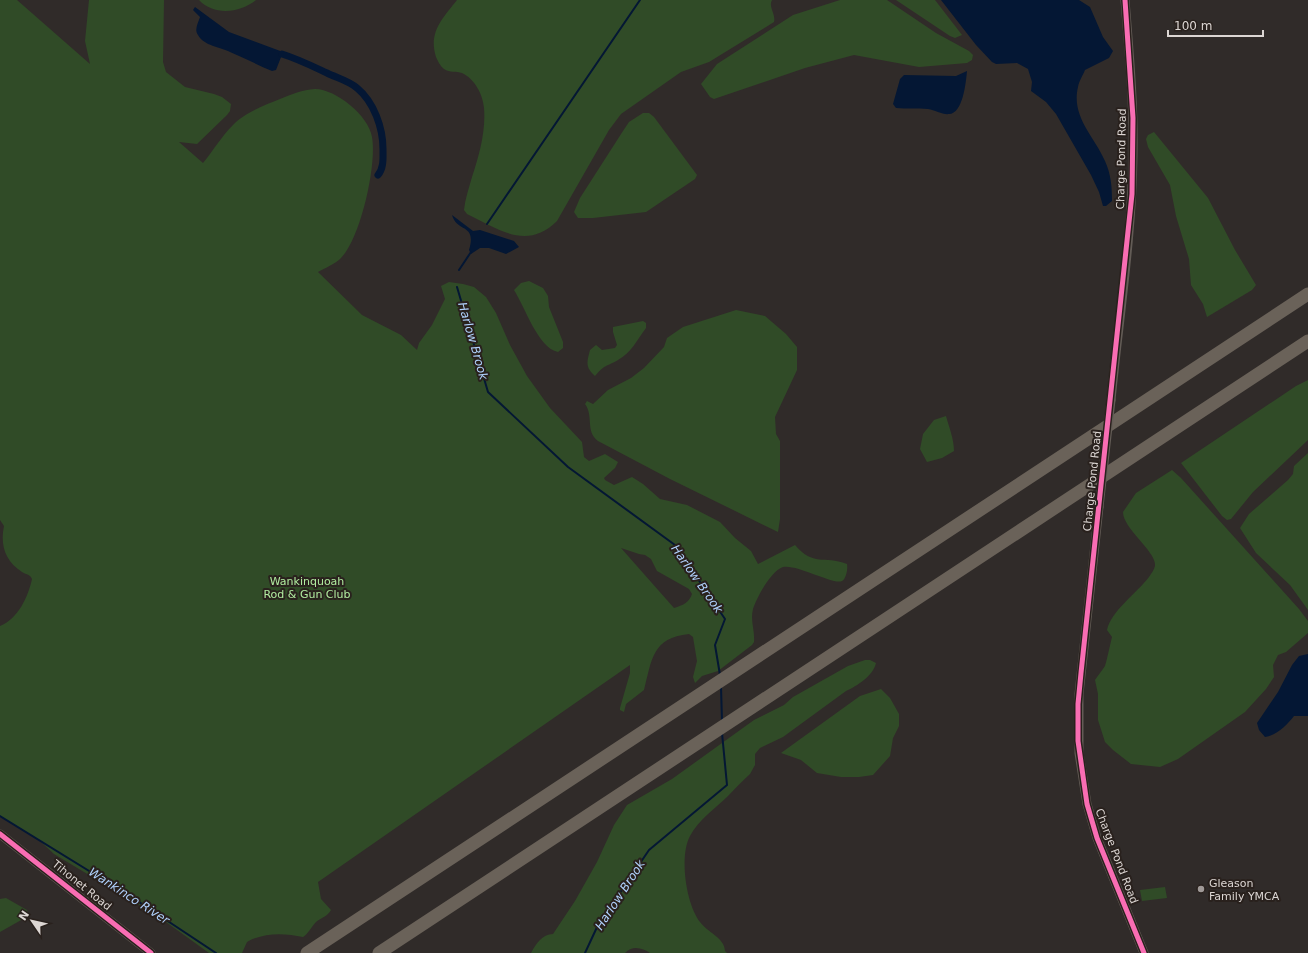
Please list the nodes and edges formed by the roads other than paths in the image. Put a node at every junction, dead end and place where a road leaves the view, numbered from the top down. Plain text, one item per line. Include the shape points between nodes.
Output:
1 (1125, 0) edge
2 (1308, 294) edge
3 (1308, 341) edge
4 (0, 834) edge
5 (150, 953) edge
6 (307, 953) edge
7 (378, 953) edge
8 (1144, 953) edge

1 - 8 street, Charge Pond Road, bridge via 1132,104 1133,168 1129,234 1079,694 1078,727 1085,797 1092,824
2 - 6 highway
3 - 7 highway
4 - 5 street, Tihonet Road

